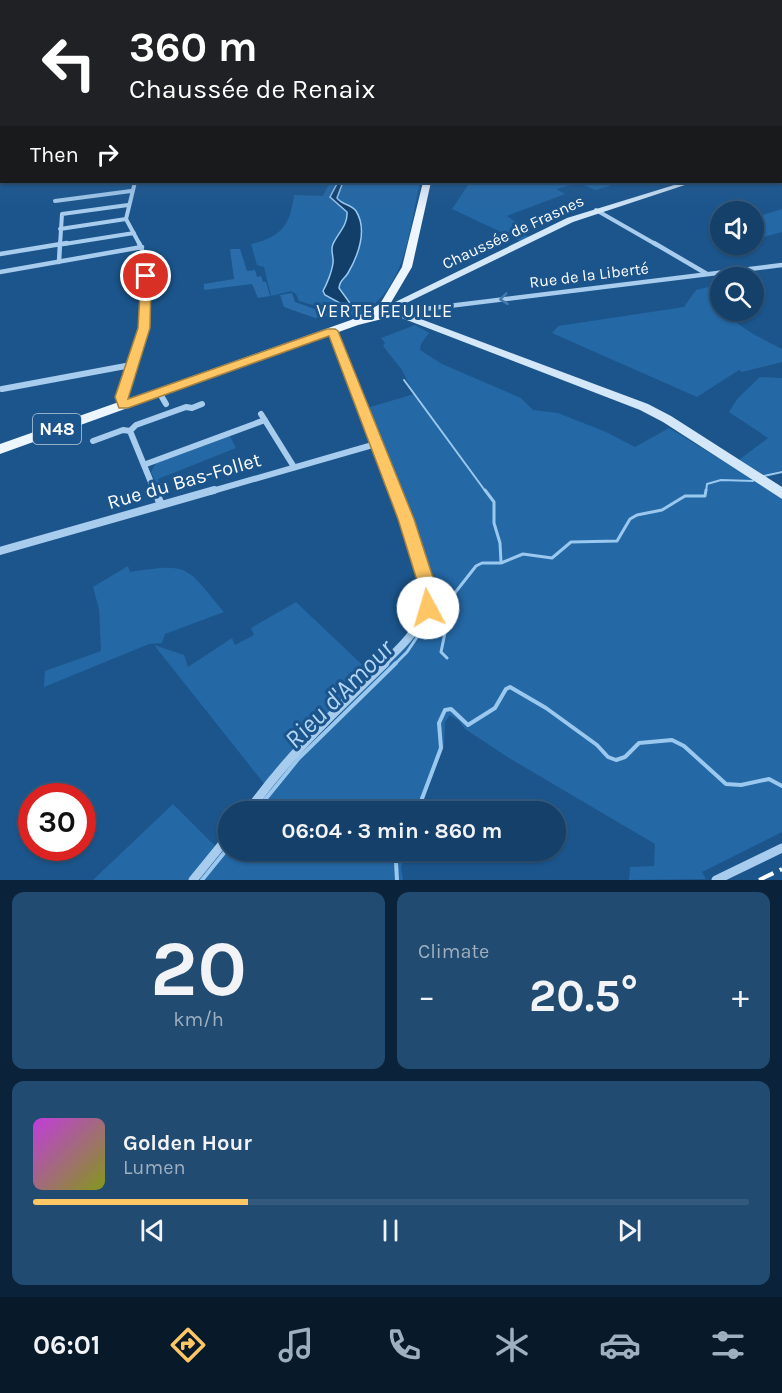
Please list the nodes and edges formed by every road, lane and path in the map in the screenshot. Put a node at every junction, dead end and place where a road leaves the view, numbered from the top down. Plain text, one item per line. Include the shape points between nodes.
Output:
1 (135, 183) edge
2 (427, 183) edge
3 (687, 183) edge
4 (131, 191) junction
5 (55, 201) dead end
6 (128, 205) junction
7 (596, 210) junction
8 (126, 219) junction
9 (60, 229) junction
10 (134, 233) junction
11 (59, 245) junction
12 (142, 248) junction
13 (0, 254) edge
14 (59, 262) junction
15 (782, 265) edge
16 (0, 272) edge
17 (708, 274) junction
18 (393, 293) junction
19 (413, 295) junction
20 (386, 311) junction
21 (331, 331) junction
22 (131, 364) junction
23 (2, 389) dead end
24 (159, 392) junction
25 (166, 404) dead end
26 (202, 404) dead end
27 (123, 405) junction
28 (130, 431) junction
29 (93, 441) dead end
30 (376, 444) junction
31 (0, 449) edge
32 (146, 464) junction
33 (294, 467) junction
34 (779, 493) edge
35 (161, 505) junction
36 (0, 551) edge
37 (256, 801) edge
38 (782, 848) edge
39 (218, 849) edge
40 (193, 880) edge
41 (716, 880) edge

1 - 4 street
2 - 18 main road via 408,266
3 - 7 main road, Chaussée de Frasnes
4 - 5 street
4 - 6 street
6 - 8 street
6 - 9 street via 62,214
7 - 17 street
7 - 19 main road, Chaussée de Frasnes
8 - 9 street
8 - 10 street
9 - 11 street
10 - 11 street
10 - 12 street
11 - 13 street
11 - 14 street
12 - 14 street
12 - 22 street via 146,261 144,328
14 - 16 street
15 - 17 street, Rue de la Liberté
17 -> 20 street, Rue de la Liberté
18 - 19 main road via 402,298
18 - 20 main road
19 - 20 main road, Chaussée de Frasnes
20 - 21 main road, N48
20 - 34 main road via 644,406
21 - 24 main road, N48
21 - 30 street
22 - 23 street
22 - 27 street via 120,399
24 - 25 street
24 - 27 main road, N48
26 - 28 street via 170,412
27 - 31 main road, N48
28 - 29 street
28 - 32 street
30 - 33 street, Rue du Bas-Follet
30 - 37 street via 421,564 428,608 405,643 319,727
32 - 33 street via 263,417
32 - 35 street
33 - 35 street, Rue du Bas-Follet
35 - 36 street, Rue du Bas-Follet
38 - 41 street
39 - 40 street

